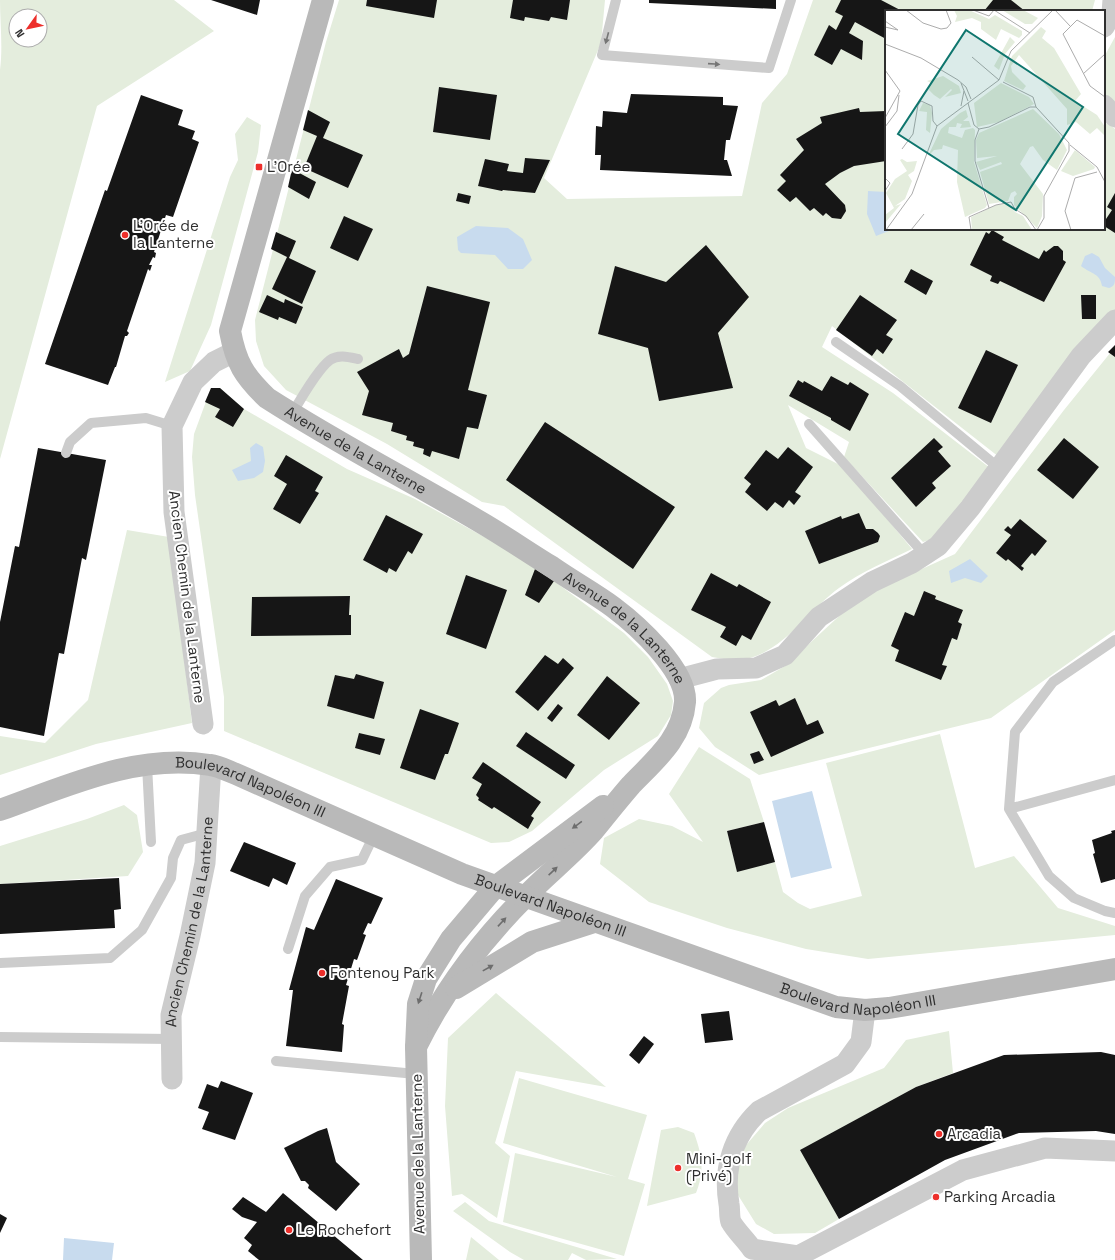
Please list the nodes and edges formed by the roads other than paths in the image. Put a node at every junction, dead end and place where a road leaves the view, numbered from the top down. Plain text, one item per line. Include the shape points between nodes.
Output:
1 (323, 0) edge
2 (616, 0) edge
3 (791, 0) edge
4 (1113, 0) edge
5 (1105, 26) edge
6 (1105, 105) edge
7 (1115, 117) edge
8 (1115, 320) edge
9 (836, 342) dead end
10 (234, 352) junction
11 (358, 358) dead end
12 (292, 414) junction
13 (809, 424) dead end
14 (172, 426) junction
15 (66, 453) dead end
16 (999, 468) junction
17 (925, 555) junction
18 (1115, 640) edge
19 (679, 679) junction
20 (203, 724) dead end
21 (147, 765) junction
22 (211, 765) junction
23 (1115, 780) edge
24 (631, 785) junction
25 (1009, 809) junction
26 (0, 810) edge
27 (207, 833) junction
28 (374, 835) junction
29 (151, 842) dead end
30 (495, 887) junction
31 (524, 897) junction
32 (1115, 913) edge
33 (594, 922) junction
34 (288, 949) dead end
35 (0, 963) edge
36 (1115, 969) edge
37 (444, 997) junction
38 (865, 1010) junction
39 (0, 1037) edge
40 (172, 1039) junction
41 (416, 1047) junction
42 (276, 1061) dead end
43 (416, 1074) junction
44 (172, 1079) dead end
45 (1115, 1151) edge
46 (421, 1260) edge

1 - 10 main road, Avenue de la Lanterne via 230,331
2 -> 3 lane via 602,55 769,68
4 - 5 street via 1112,13
6 - 7 street
8 - 16 street via 1076,361
9 - 16 lane via 900,386
10 - 12 main road, Avenue de la Lanterne via 251,383 267,398
10 - 14 street, Ancien Chemin de la Lanterne via 214,362 193,382
11 - 12 lane via 343,356 330,359
12 - 19 main road, Avenue de la Lanterne via 485,524 613,607 664,654
13 - 17 lane
14 - 15 lane via 146,418 91,423 70,442
14 - 20 street, Ancien Chemin de la Lanterne via 174,512
16 - 17 street via 938,546
17 - 19 street via 912,564 872,582 819,617 785,655 756,668 717,669
18 - 25 lane via 1053,682 1015,732
19 - 24 main road, Avenue de la Lanterne via 685,698 682,720 674,738 656,761
21 - 22 main road, Boulevard Napoléon III via 176,762
21 - 26 main road, Boulevard Napoléon III via 112,770
21 - 29 lane
22 - 27 street, Ancien Chemin de la Lanterne
22 - 28 main road, Boulevard Napoléon III
23 - 25 lane
24 -> 30 main road, Avenue de la Lanterne
31 -> 24 main road, Avenue de la Lanterne via 592,833
25 - 32 lane via 1049,876 1074,898
27 - 35 lane via 181,840 173,858 172,878 142,930 110,958
27 - 40 street, Ancien Chemin de la Lanterne via 203,870 171,1015
28 - 30 main road, Boulevard Napoléon III via 441,866
28 - 34 lane via 362,860 330,867 305,896
30 - 31 main road, Boulevard Napoléon III
30 -> 41 main road, Avenue de la Lanterne via 451,939 426,979 418,1004
31 - 33 main road, Boulevard Napoléon III
37 -> 31 main road, Avenue de la Lanterne via 460,973
37 -> 33 main road via 480,972 532,942
33 - 38 main road, Boulevard Napoléon III via 810,999 836,1007
36 - 38 main road, Boulevard Napoléon III
37 - 41 main road, Avenue de la Lanterne
38 - 45 street via 861,1042 845,1064 759,1111 749,1121 736,1142 727,1174 731,1221 752,1249 798,1256 963,1170 1045,1148
39 - 40 lane
40 - 44 street, Ancien Chemin de la Lanterne
41 - 43 main road, Avenue de la Lanterne
42 - 43 lane
43 - 46 main road, Avenue de la Lanterne

